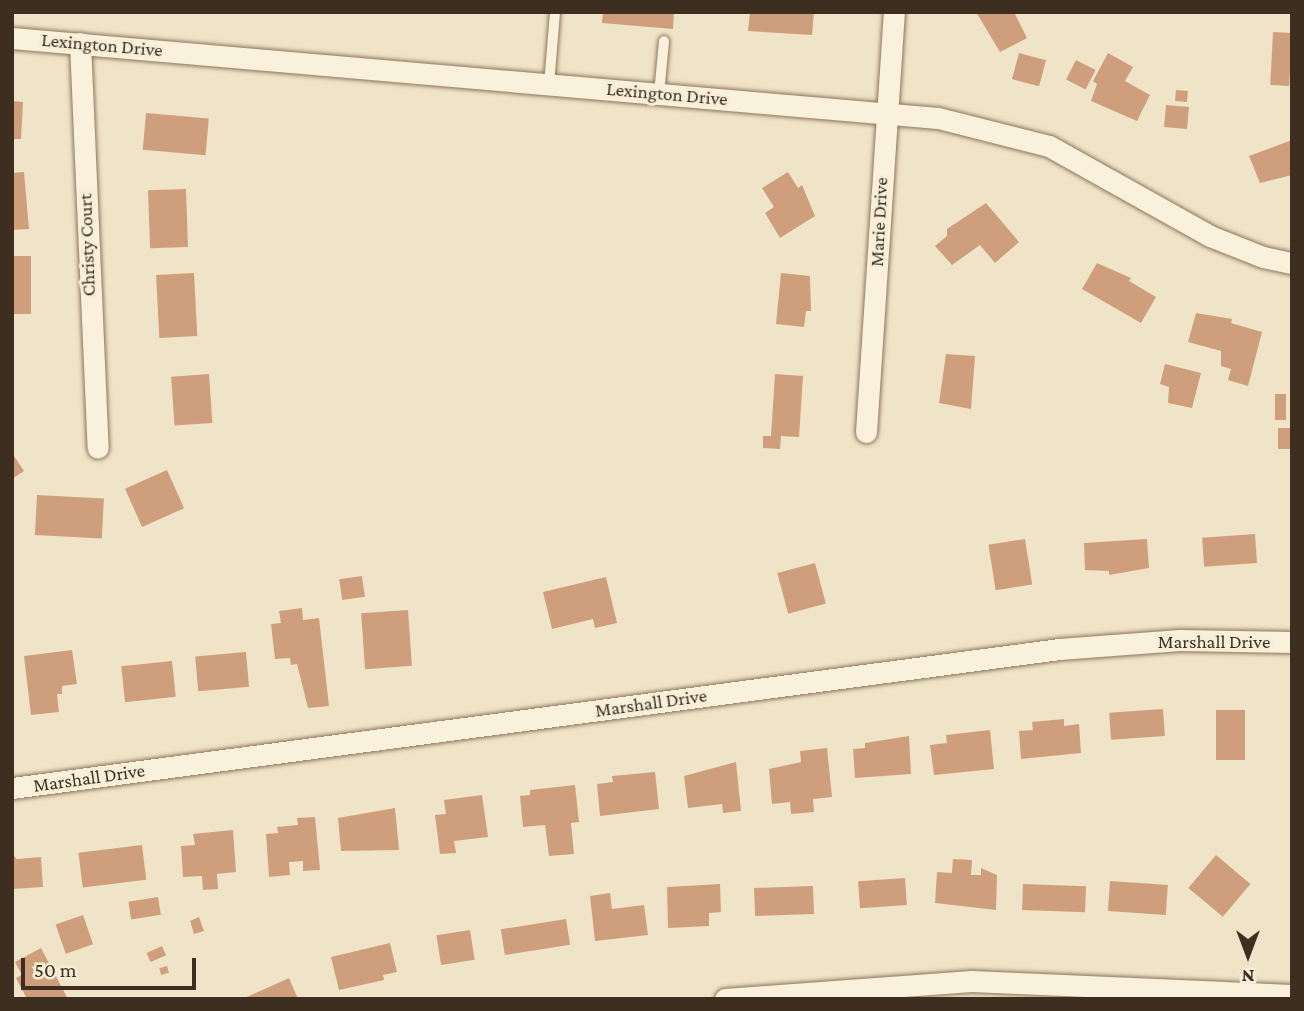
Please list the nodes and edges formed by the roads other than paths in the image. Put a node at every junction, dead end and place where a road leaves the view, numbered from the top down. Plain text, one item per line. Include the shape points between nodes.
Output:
1 (555, 12) edge
2 (894, 12) edge
3 (12, 38) edge
4 (664, 41) dead end
5 (80, 43) junction
6 (549, 85) junction
7 (659, 94) junction
8 (885, 112) junction
9 (1292, 263) edge
10 (866, 432) dead end
11 (98, 448) dead end
12 (1292, 642) edge
13 (12, 788) edge
14 (915, 991) edge
15 (1292, 995) edge
16 (725, 999) edge

1 - 6 lane
2 - 8 street, Marie Drive
3 - 5 street, Lexington Drive
4 - 7 lane
5 - 6 street, Lexington Drive
5 - 11 street, Christy Court
6 - 7 street, Lexington Drive
7 - 8 street, Lexington Drive
8 - 9 street, Lexington Drive via 982,127 1049,146 1210,236
8 - 10 street, Marie Drive
12 - 13 street, Marshall Drive via 1180,640 1059,649
14 - 15 street via 1066,982
14 - 16 street

